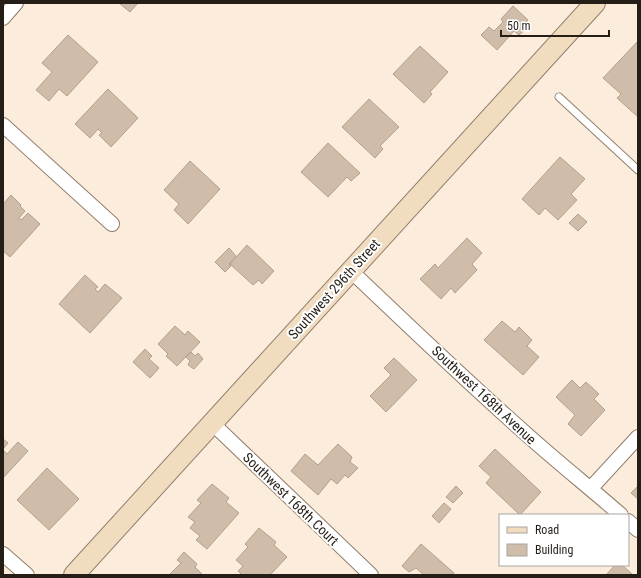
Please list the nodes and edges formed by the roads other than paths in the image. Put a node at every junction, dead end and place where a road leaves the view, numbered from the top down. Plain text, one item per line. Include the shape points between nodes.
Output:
1 (16, 3) edge
2 (595, 3) edge
3 (3, 18) edge
4 (559, 97) dead end
5 (3, 125) edge
6 (638, 170) edge
7 (112, 224) dead end
8 (351, 271) junction
9 (212, 423) junction
10 (638, 437) edge
11 (591, 488) junction
12 (620, 514) edge
13 (629, 522) edge
14 (638, 530) edge
15 (3, 554) edge
16 (27, 575) edge
17 (74, 575) edge
18 (370, 575) edge

1 - 3 street
2 - 8 street, Southwest 296th Street
4 - 6 lane
5 - 7 street
8 - 9 street, Southwest 296th Street
8 - 11 street, Southwest 168th Avenue via 523,432
9 - 17 street, Southwest 296th Street
9 - 18 street, Southwest 168th Court
10 - 11 street
11 - 12 street, Southwest 168th Avenue
13 - 14 street
15 - 16 street

